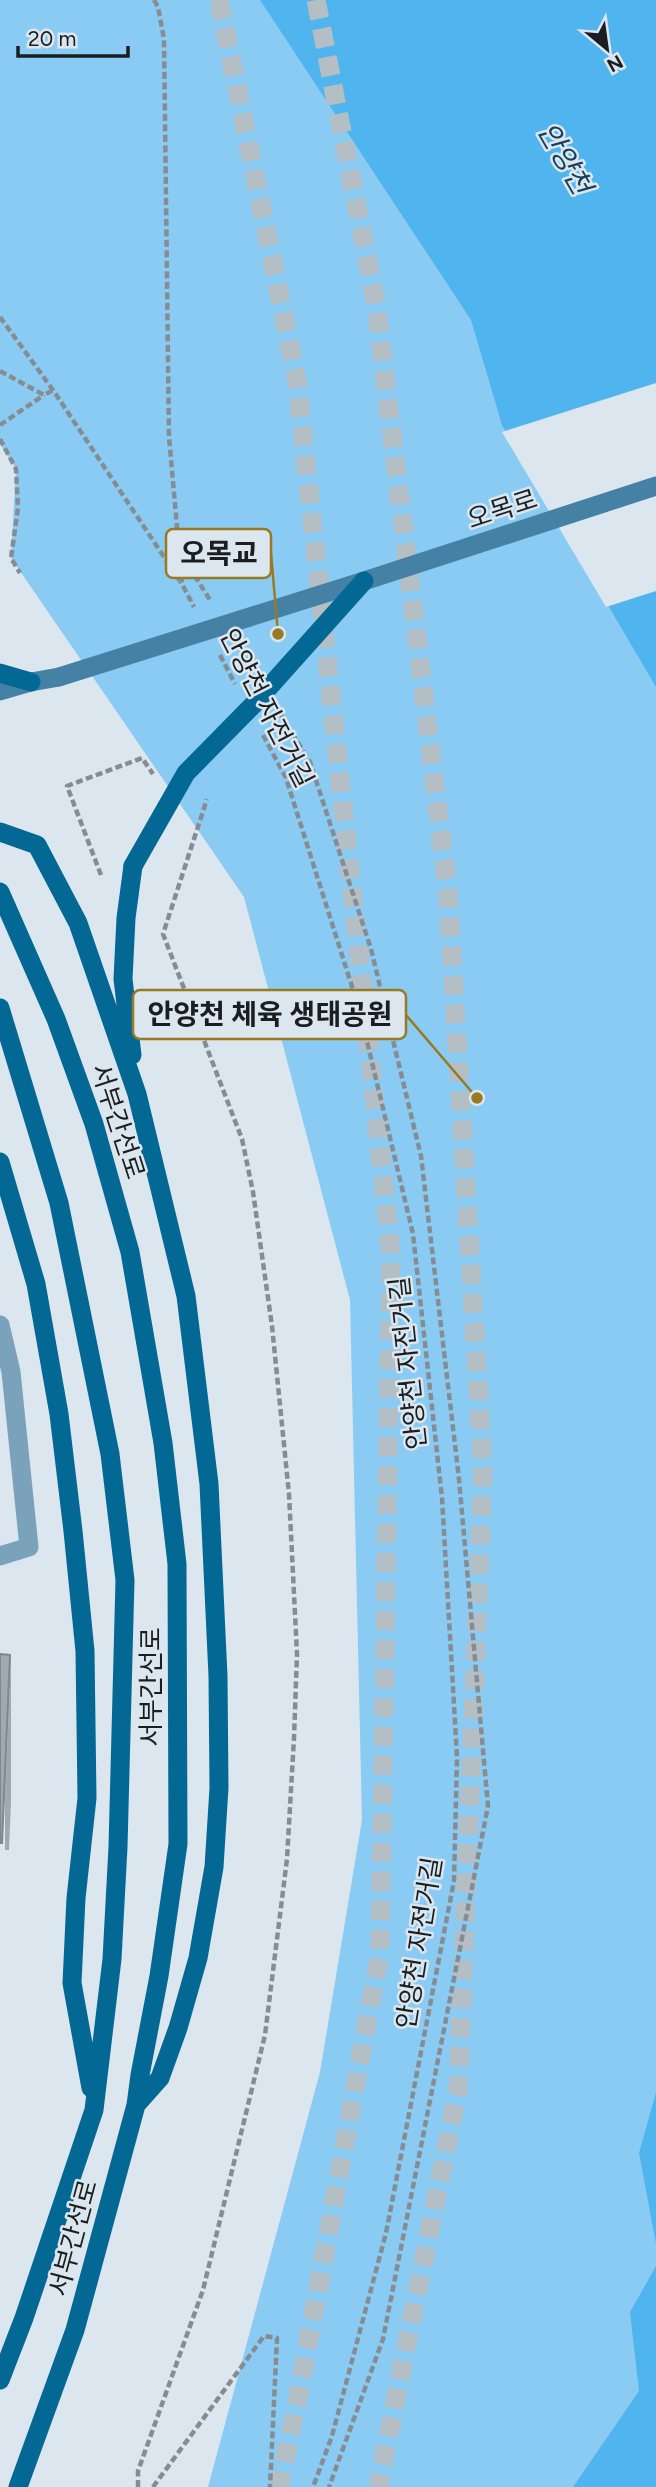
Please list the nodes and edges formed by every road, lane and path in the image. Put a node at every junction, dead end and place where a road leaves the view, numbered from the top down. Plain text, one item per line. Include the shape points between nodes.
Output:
1 (154, 0) edge
2 (0, 317) edge
3 (0, 371) edge
4 (53, 390) junction
5 (44, 395) junction
6 (0, 425) edge
7 (0, 439) edge
8 (656, 486) edge
9 (178, 548) junction
10 (20, 573) dead end
11 (364, 581) junction
12 (182, 584) junction
13 (215, 608) dead end
14 (201, 618) dead end
15 (237, 644) dead end
16 (219, 653) dead end
17 (251, 667) dead end
18 (0, 673) edge
19 (31, 682) junction
20 (237, 688) dead end
21 (0, 691) edge
22 (281, 715) dead end
23 (262, 733) dead end
24 (142, 758) dead end
25 (209, 792) dead end
26 (0, 832) edge
27 (102, 876) dead end
28 (0, 891) edge
29 (163, 934) dead end
30 (0, 1008) edge
31 (137, 1094) junction
32 (0, 1162) edge
33 (0, 1325) edge
34 (0, 1556) edge
35 (136, 2105) junction
36 (94, 2109) junction
37 (0, 2380) edge
38 (18, 2487) edge
39 (153, 2487) edge
40 (270, 2487) edge
41 (313, 2487) edge
42 (329, 2487) edge

1 - 9 path via 164,39 169,438
2 - 4 path, 안양천 자전거길
3 - 5 path
4 - 5 path
4 - 12 path, 안양천 자전거길
5 - 6 path
7 - 10 path via 16,469 18,508 11,558
8 - 11 main road, 오목로, bridge
9 - 12 path
9 - 13 path
11 - 19 main road, 오목로, bridge
11 - 31 main road, bridge via 186,773 133,866 123,979
12 - 14 path, 안양천 자전거길
15 - 17 path
16 - 20 path, 안양천 자전거길
18 - 19 main road
19 - 21 main road, 오목로
22 - 42 path via 310,762 371,948 421,1156 458,1479 488,1806 383,2339
23 - 41 path, 안양천 자전거길 via 286,778 360,1012 413,1234 442,1498 457,1757 454,1881 386,2233 332,2436
24 - 27 path via 67,786
25 - 29 path
26 - 31 main road via 37,845 78,923
28 - 35 main road, 서부간선로 via 75,1071 130,1252 161,1430 177,1564 178,1843
30 - 36 main road, 서부간선로 via 59,1203 110,1454 125,1580 112,1959
31 - 35 main road via 186,1296 209,1484 219,1788 214,1867 198,1958 160,2078
32 - 36 main road via 36,1284 75,1544 85,1651 87,1798 72,1983
33 - 34 street via 11,1372 29,1546
35 - 38 main road, 서부간선로 via 75,2330
36 - 37 main road, 서부간선로
39 - 40 path via 264,2336 277,2338

